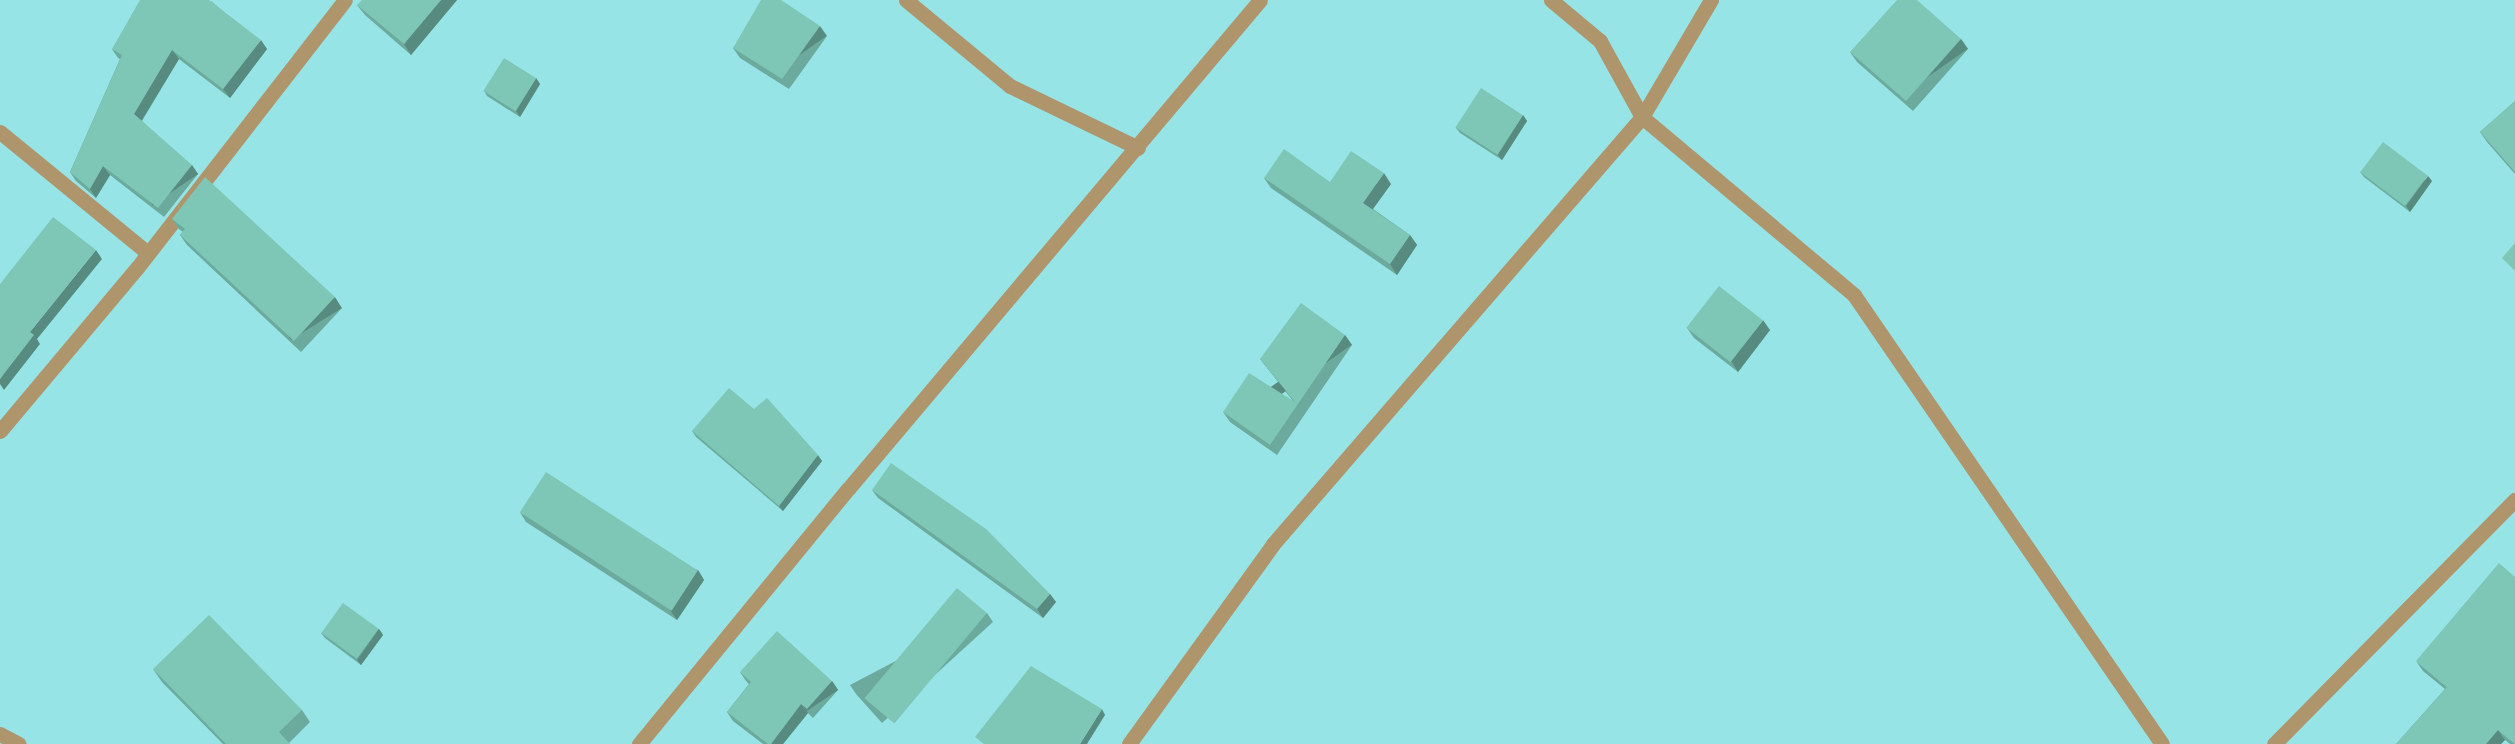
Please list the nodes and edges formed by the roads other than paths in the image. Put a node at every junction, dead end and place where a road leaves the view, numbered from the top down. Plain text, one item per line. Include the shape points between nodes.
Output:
1 (345, 0) edge
2 (906, 0) edge
3 (1260, 0) edge
4 (1551, 0) edge
5 (1711, 0) edge
6 (1642, 117) junction
7 (0, 132) edge
8 (1138, 148) junction
9 (148, 253) junction
10 (0, 431) edge
11 (2515, 500) edge
12 (0, 734) edge
13 (19, 744) edge
14 (639, 744) edge
15 (1129, 744) edge
16 (2162, 744) edge
17 (2274, 744) edge

1 - 9 street
2 - 8 street via 1010,86
3 - 8 street
4 - 6 street via 1600,41
5 - 6 street
6 - 15 street via 1273,544
6 - 16 street via 1854,295
7 - 9 street
8 - 14 street via 848,489
9 - 10 street
11 - 17 street
12 - 13 street

